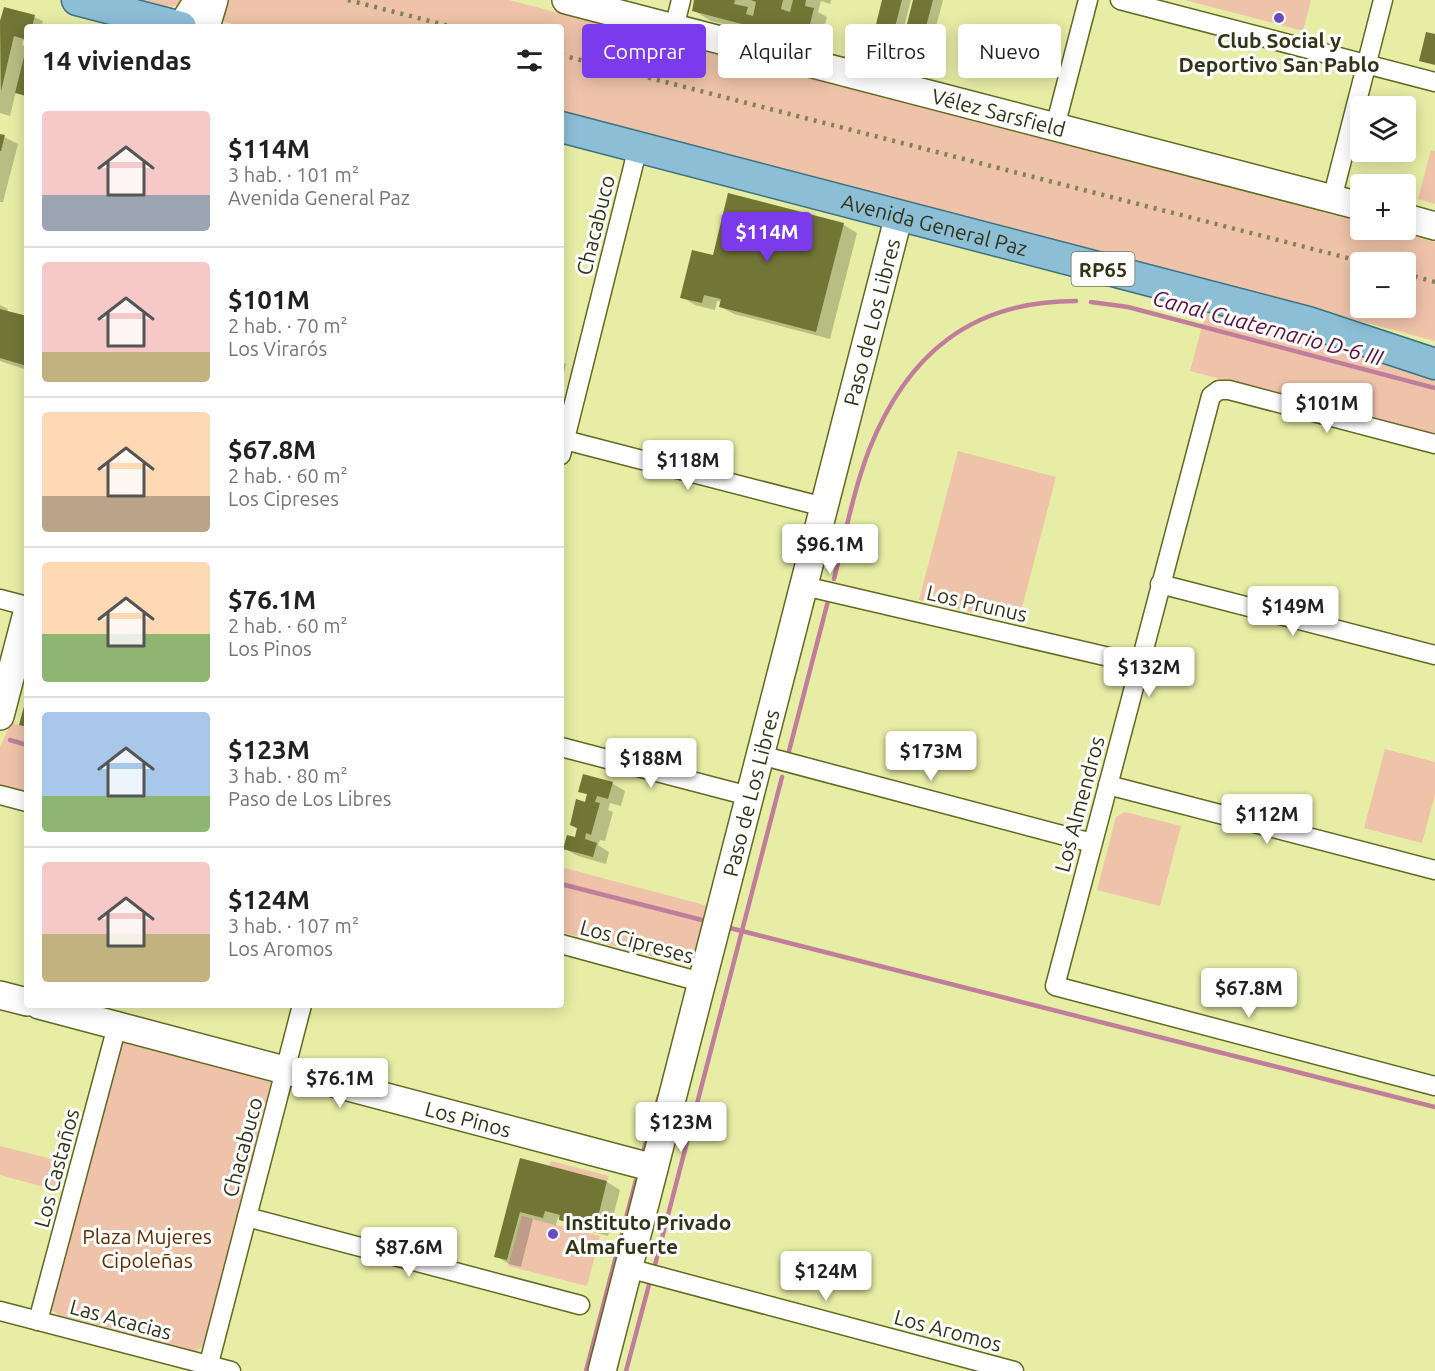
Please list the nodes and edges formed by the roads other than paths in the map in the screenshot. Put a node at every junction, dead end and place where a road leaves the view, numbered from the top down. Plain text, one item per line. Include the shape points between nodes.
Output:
1 (76, 0) edge
2 (198, 0) edge
3 (214, 0) edge
4 (566, 0) edge
5 (681, 0) edge
6 (1088, 0) edge
7 (1120, 0) edge
8 (1383, 0) edge
9 (169, 24) edge
10 (183, 24) edge
11 (207, 24) edge
12 (659, 24) edge
13 (675, 24) edge
14 (706, 36) edge
15 (1367, 64) junction
16 (1435, 82) edge
17 (1055, 127) junction
18 (564, 128) edge
19 (638, 147) junction
20 (1332, 199) junction
21 (1350, 204) edge
22 (899, 215) junction
23 (1416, 221) edge
24 (1435, 226) edge
25 (1308, 322) junction
26 (1435, 347) edge
27 (1435, 364) edge
28 (564, 436) edge
29 (564, 444) edge
30 (1435, 444) edge
31 (824, 507) junction
32 (1161, 584) junction
33 (804, 586) junction
34 (0, 599) edge
35 (24, 605) edge
36 (24, 624) edge
37 (1435, 655) edge
38 (1139, 664) junction
39 (0, 716) edge
40 (564, 748) edge
41 (760, 755) junction
42 (1108, 785) junction
43 (0, 795) edge
44 (749, 796) junction
45 (24, 801) edge
46 (1092, 843) junction
47 (1435, 870) edge
48 (564, 945) edge
49 (701, 982) junction
50 (0, 995) edge
51 (24, 1001) edge
52 (50, 1008) edge
53 (301, 1008) edge
54 (117, 1026) junction
55 (285, 1071) junction
56 (1435, 1086) edge
57 (654, 1168) junction
58 (247, 1217) junction
59 (628, 1268) junction
60 (580, 1305) dead end
61 (0, 1311) edge
62 (38, 1321) junction
63 (207, 1368) edge
64 (231, 1371) edge
65 (602, 1371) edge
66 (1014, 1371) edge

1 - 9 main road
2 - 10 street
3 - 11 street
4 - 12 street, Vélez Sarsfield
5 - 13 street
6 - 17 street
7 - 15 street
8 - 15 street
14 - 17 street, Vélez Sarsfield
15 - 16 street
15 - 20 street
17 - 20 street, Vélez Sarsfield
18 - 19 main road, Avenida General Paz / RP65
19 - 22 main road, Avenida General Paz / RP65
19 - 28 street, Chacabuco
20 - 21 street, Vélez Sarsfield
22 - 25 main road, Avenida General Paz / RP65
22 - 31 street, Paso de Los Libres
23 - 24 street
25 - 26 main road, Avenida General Paz / RP65
25 - 27 main road, Avenida General Paz / RP65
29 - 31 street
30 - 32 street, Los Almendros via 1230,390 1216,392 1209,402
31 - 33 street, Paso de Los Libres
32 - 37 street
32 - 38 street, Los Almendros
33 - 38 street, Los Prunus
33 - 41 street, Paso de Los Libres
34 - 35 street
36 - 39 street
38 - 42 street, Los Almendros
40 - 44 street
41 - 44 street, Paso de Los Libres
41 - 46 street
42 - 46 street, Los Almendros
42 - 47 street
43 - 45 street
44 - 49 street, Paso de Los Libres
46 - 56 street, Los Almendros via 1055,986
48 - 49 street, Los Cipreses
49 - 57 street, Paso de Los Libres
50 - 51 street
52 - 54 street, Los Pinos
53 - 55 street, Chacabuco
54 - 55 street, Los Pinos
54 - 62 street, Los Castaños
55 - 57 street, Los Pinos
55 - 58 street, Chacabuco
57 - 59 street, Paso de Los Libres
58 - 60 street
58 - 63 street, Chacabuco
59 - 65 street, Paso de Los Libres
59 - 66 street, Los Aromos
61 - 62 street, Las Acacias
62 - 63 street, Las Acacias
63 - 64 street, Las Acacias

